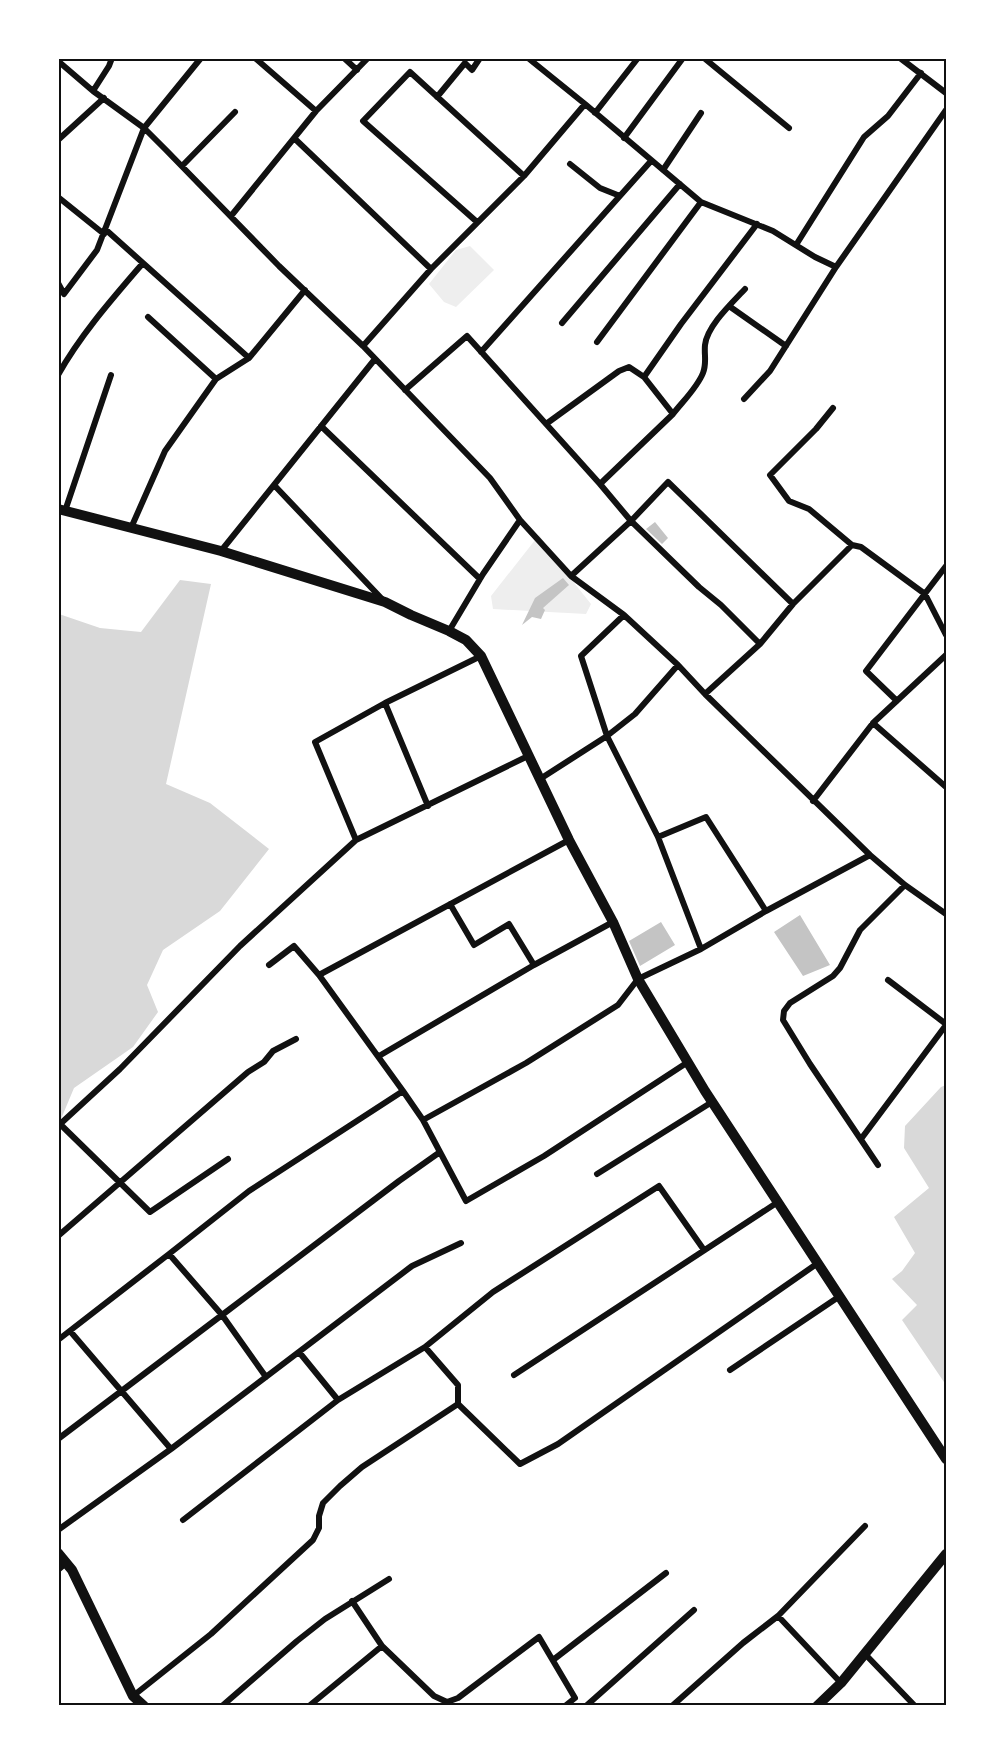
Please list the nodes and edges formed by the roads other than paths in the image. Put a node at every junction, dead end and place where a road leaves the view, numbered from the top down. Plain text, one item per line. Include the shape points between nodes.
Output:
1 (112, 58) edge
2 (201, 58) edge
3 (255, 58) edge
4 (344, 58) edge
5 (368, 58) edge
6 (480, 58) edge
7 (638, 58) edge
8 (683, 58) edge
9 (704, 58) edge
10 (900, 58) edge
11 (531, 60) edge
12 (58, 61) edge
13 (357, 70) junction
14 (921, 73) junction
15 (93, 91) junction
16 (946, 93) edge
17 (437, 97) junction
18 (104, 98) junction
19 (585, 104) junction
20 (946, 110) edge
21 (316, 111) junction
22 (235, 112) dead end
23 (596, 113) junction
24 (701, 113) dead end
25 (144, 128) junction
26 (789, 128) dead end
27 (294, 138) junction
28 (624, 138) junction
29 (58, 140) edge
30 (651, 161) junction
31 (570, 164) dead end
32 (182, 166) junction
33 (663, 170) junction
34 (524, 176) junction
35 (680, 184) junction
36 (620, 196) junction
37 (58, 197) edge
38 (701, 201) junction
39 (231, 216) junction
40 (477, 222) junction
41 (758, 224) junction
42 (105, 232) junction
43 (796, 245) junction
44 (143, 263) junction
45 (836, 267) junction
46 (431, 269) junction
47 (58, 283) edge
48 (745, 289) dead end
49 (305, 290) junction
50 (729, 306) junction
51 (148, 316) dead end
52 (562, 323) dead end
53 (597, 342) dead end
54 (363, 346) junction
55 (786, 346) junction
56 (481, 352) junction
57 (249, 358) junction
58 (375, 359) junction
59 (58, 375) edge
60 (111, 375) dead end
61 (644, 377) junction
62 (216, 379) junction
63 (405, 390) junction
64 (744, 399) dead end
65 (833, 408) dead end
66 (673, 414) junction
67 (546, 424) junction
68 (321, 426) junction
69 (600, 484) junction
70 (274, 485) junction
71 (62, 510) edge
72 (519, 520) junction
73 (631, 521) junction
74 (131, 528) junction
75 (852, 544) junction
76 (221, 551) junction
77 (946, 566) edge
78 (571, 576) junction
79 (480, 579) junction
80 (925, 594) junction
81 (385, 602) junction
82 (793, 604) junction
83 (624, 615) junction
84 (449, 631) junction
85 (946, 635) edge
86 (760, 644) junction
87 (946, 655) edge
88 (481, 656) junction
89 (678, 665) junction
90 (705, 694) junction
91 (897, 701) junction
92 (385, 703) junction
93 (873, 723) junction
94 (607, 736) junction
95 (528, 756) junction
96 (540, 779) junction
97 (946, 787) edge
98 (813, 801) junction
99 (428, 806) junction
100 (658, 837) junction
101 (356, 840) junction
102 (569, 840) junction
103 (870, 855) junction
104 (905, 885) junction
105 (450, 904) junction
106 (766, 911) junction
107 (946, 914) edge
108 (613, 922) junction
109 (701, 949) junction
110 (269, 965) dead end
111 (534, 965) junction
112 (319, 975) junction
113 (638, 979) junction
114 (888, 980) dead end
115 (946, 1025) edge
116 (296, 1039) dead end
117 (379, 1056) junction
118 (688, 1062) junction
119 (404, 1091) junction
120 (712, 1102) junction
121 (423, 1120) junction
122 (59, 1125) edge
123 (861, 1139) junction
124 (440, 1152) junction
125 (228, 1159) dead end
126 (878, 1165) dead end
127 (597, 1174) dead end
128 (120, 1183) junction
129 (778, 1202) junction
130 (58, 1236) edge
131 (461, 1243) dead end
132 (704, 1250) junction
133 (169, 1254) junction
134 (818, 1263) junction
135 (840, 1296) junction
136 (222, 1315) junction
137 (70, 1331) junction
138 (58, 1340) edge
139 (425, 1347) junction
140 (299, 1352) junction
141 (730, 1370) dead end
142 (514, 1375) dead end
143 (266, 1377) junction
144 (121, 1391) junction
145 (338, 1400) junction
146 (458, 1404) junction
147 (58, 1439) edge
148 (171, 1449) junction
149 (946, 1459) edge
150 (183, 1520) dead end
151 (865, 1526) dead end
152 (58, 1530) edge
153 (58, 1553) edge
154 (946, 1554) edge
155 (62, 1567) edge
156 (666, 1574) dead end
157 (389, 1579) dead end
158 (352, 1602) junction
159 (694, 1610) dead end
160 (778, 1616) junction
161 (382, 1646) junction
162 (865, 1654) junction
163 (553, 1660) junction
164 (841, 1683) junction
165 (133, 1696) junction
166 (575, 1698) junction
167 (818, 1705) edge
168 (144, 1706) edge
169 (222, 1706) edge
170 (309, 1706) edge
171 (565, 1706) edge
172 (580, 1706) edge
173 (586, 1706) edge
174 (672, 1706) edge
175 (915, 1706) edge

1 - 15 street
2 - 25 street
3 - 21 street
4 - 13 street
5 - 13 street
6 - 17 street via 472,70 465,63
7 - 23 street
8 - 28 street
9 - 26 street
10 - 14 street
11 - 19 street
12 - 15 street
13 - 21 street
14 - 16 street
14 - 43 street via 888,116 864,137
15 - 18 street
17 - 34 street
17 - 40 street via 410,72 363,121
18 - 25 street
18 - 29 street
19 - 23 street
19 - 34 street
20 - 45 street
21 - 27 street
22 - 32 street
23 - 28 street
24 - 33 street
25 - 32 street
25 - 42 street
27 - 39 street
27 - 46 street
28 - 30 street
30 - 33 street
30 - 36 street
31 - 36 street via 600,188
32 - 39 street
33 - 35 street
34 - 40 street
35 - 38 street
35 - 52 street
36 - 56 street
37 - 42 street
38 - 41 street
38 - 53 street
39 - 49 street
40 - 46 street
41 - 43 street
41 - 61 street
42 - 44 street
42 - 47 street via 97,250 64,294
43 - 45 street
44 - 57 street
44 - 59 street via 107,305
45 - 55 street
46 - 54 street
48 - 50 street
49 - 54 street
49 - 57 street
50 - 55 street
50 - 66 street via 705,344 703,374
51 - 62 street
54 - 58 street
55 - 64 street
56 - 63 street via 467,336
56 - 67 street
57 - 62 street
58 - 63 street
58 - 68 street
60 - 71 street
61 - 66 street
61 - 67 street via 629,368 619,371
62 - 74 street via 165,451
63 - 72 street via 490,478
65 - 75 street via 770,475 789,501 809,509
66 - 69 street
67 - 69 street
68 - 70 street
68 - 79 street
69 - 73 street
70 - 76 street
70 - 81 street
71 - 74 street
72 - 78 street
72 - 79 street
73 - 78 street
73 - 82 street via 668,482
73 - 86 street
74 - 76 street
75 - 80 street
75 - 82 street
76 - 81 street
77 - 80 street
78 - 83 street
79 - 84 street
80 - 85 street
80 - 91 street via 866,671
81 - 84 street
82 - 86 street
83 - 89 street
83 - 94 street via 580,656
84 - 88 street via 466,640
86 - 90 street
87 - 91 street
88 - 92 street
88 - 95 street
89 - 90 street
89 - 94 street via 635,714
90 - 98 street
91 - 93 street
92 - 99 street
92 - 101 street via 315,742
93 - 97 street
93 - 98 street
94 - 96 street
94 - 100 street
95 - 96 street
95 - 99 street
96 - 102 street
98 - 103 street
99 - 101 street
100 - 106 street via 706,817
100 - 109 street
101 - 122 street via 240,946 120,1069
102 - 105 street
102 - 108 street
103 - 104 street
103 - 106 street
104 - 107 street
104 - 123 street via 860,930 832,976 784,1011 783,1020 789,1032
105 - 111 street via 474,945 509,924
105 - 112 street
106 - 109 street
108 - 111 street
108 - 113 street
109 - 113 street
110 - 112 street via 294,946
111 - 117 street
112 - 117 street
113 - 118 street
113 - 121 street via 618,1005 526,1064
114 - 115 street
115 - 123 street
116 - 128 street via 273,1051
117 - 119 street
118 - 120 street
118 - 124 street via 544,1156 466,1201
119 - 121 street
119 - 133 street via 249,1191
120 - 127 street
120 - 129 street
121 - 124 street
122 - 128 street
123 - 126 street
124 - 136 street
125 - 128 street via 150,1212
128 - 130 street
129 - 132 street
129 - 134 street
131 - 140 street via 412,1266
132 - 139 street via 659,1186 493,1292
132 - 142 street
133 - 136 street
133 - 137 street
134 - 135 street
134 - 146 street via 558,1444 520,1464
135 - 141 street
135 - 149 street
136 - 143 street
136 - 144 street
137 - 138 street
137 - 144 street
139 - 145 street
139 - 146 street via 458,1385
140 - 143 street
140 - 145 street
143 - 148 street
144 - 147 street
144 - 148 street
145 - 150 street
146 - 165 street via 362,1467 340,1486 323,1503 313,1540 211,1634
148 - 152 street
151 - 160 street
153 - 155 street
154 - 162 street
155 - 165 street via 72,1570
156 - 163 street
157 - 158 street
158 - 161 street
158 - 169 street via 297,1641
159 - 173 street
160 - 164 street
160 - 174 street
161 - 163 street via 434,1696 447,1702 458,1698 539,1637
161 - 170 street
162 - 164 street
162 - 175 street
163 - 166 street
164 - 167 street
165 - 168 street
166 - 171 street
166 - 172 street

